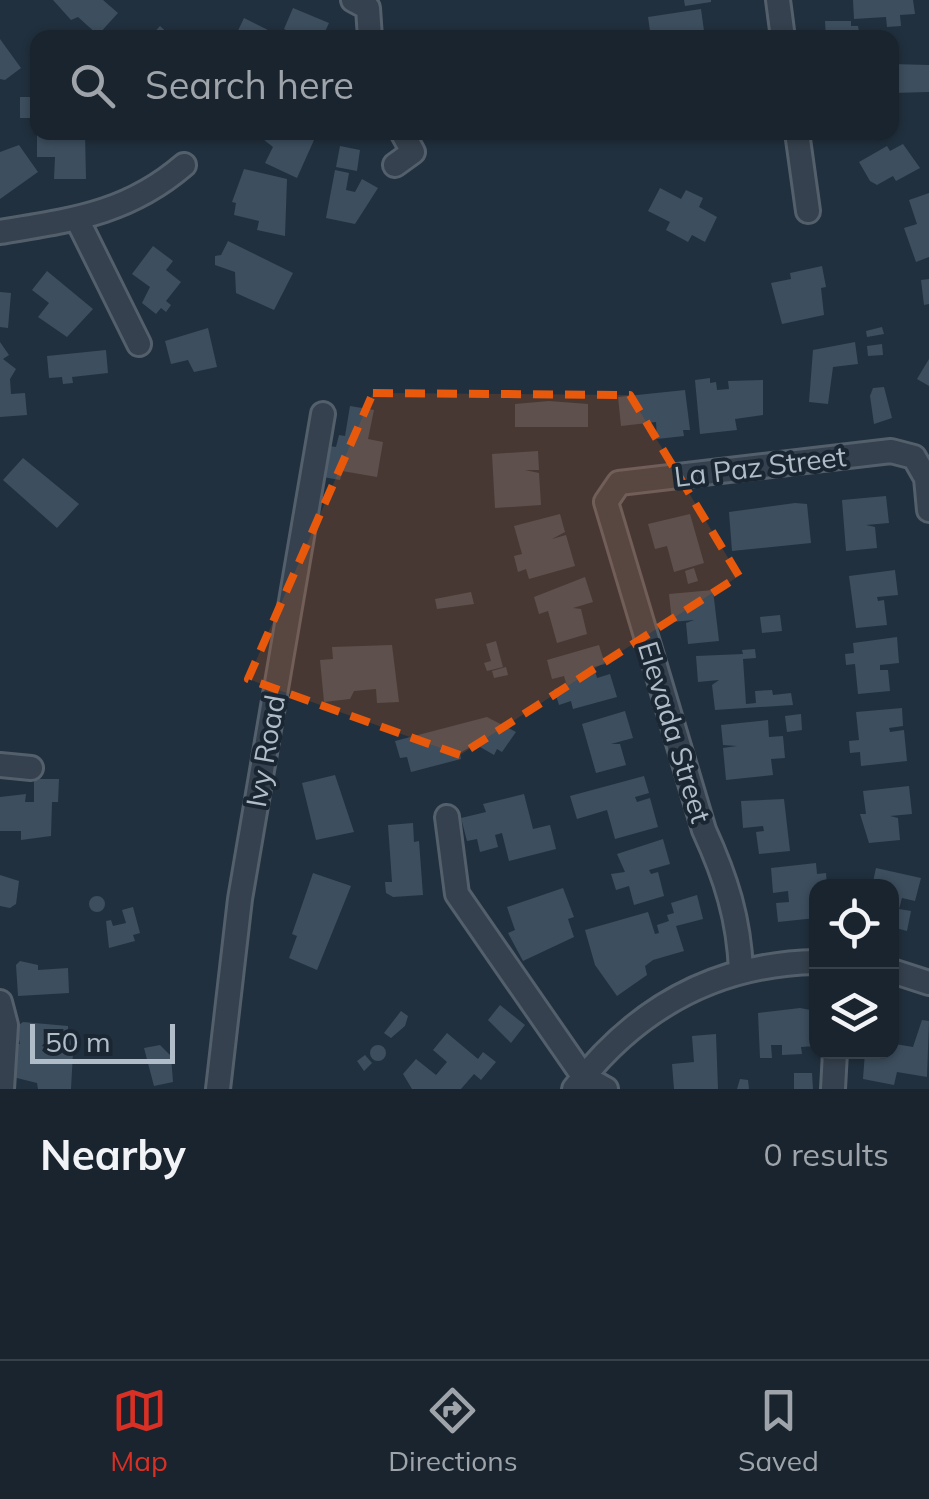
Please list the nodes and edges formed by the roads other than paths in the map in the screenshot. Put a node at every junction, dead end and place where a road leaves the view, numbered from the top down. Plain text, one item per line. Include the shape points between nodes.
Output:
1 (353, 0) edge
2 (778, 0) edge
3 (369, 30) edge
4 (782, 30) edge
5 (406, 140) edge
6 (797, 140) edge
7 (184, 165) dead end
8 (395, 165) dead end
9 (808, 211) dead end
10 (77, 220) junction
11 (0, 232) edge
12 (139, 344) dead end
13 (323, 414) dead end
14 (610, 493) joint
15 (929, 510) edge
16 (0, 766) edge
17 (31, 768) dead end
18 (447, 818) dead end
19 (809, 963) edge
20 (741, 971) junction
21 (899, 973) edge
22 (929, 982) edge
23 (0, 1002) edge
24 (835, 1059) edge
25 (578, 1083) edge
26 (2, 1089) edge
27 (218, 1089) edge
28 (606, 1089) edge
29 (833, 1089) edge

1 - 3 street via 368,8
2 - 4 street
5 - 8 street via 413,152
6 - 9 street
7 - 10 street via 160,186
10 - 11 street
10 - 12 street
13 - 27 street, Ivy Road via 240,900
14 - 15 street, La Paz Street via 619,483 891,451 914,457 926,478
14 - 20 street, Elevada Street via 606,502 698,812 739,926
16 - 17 street
18 - 25 street via 457,894
19 - 20 street
20 - 25 street via 654,1010 610,1043
21 - 22 street
23 - 26 street via 6,1025
24 - 29 street
25 - 28 street

